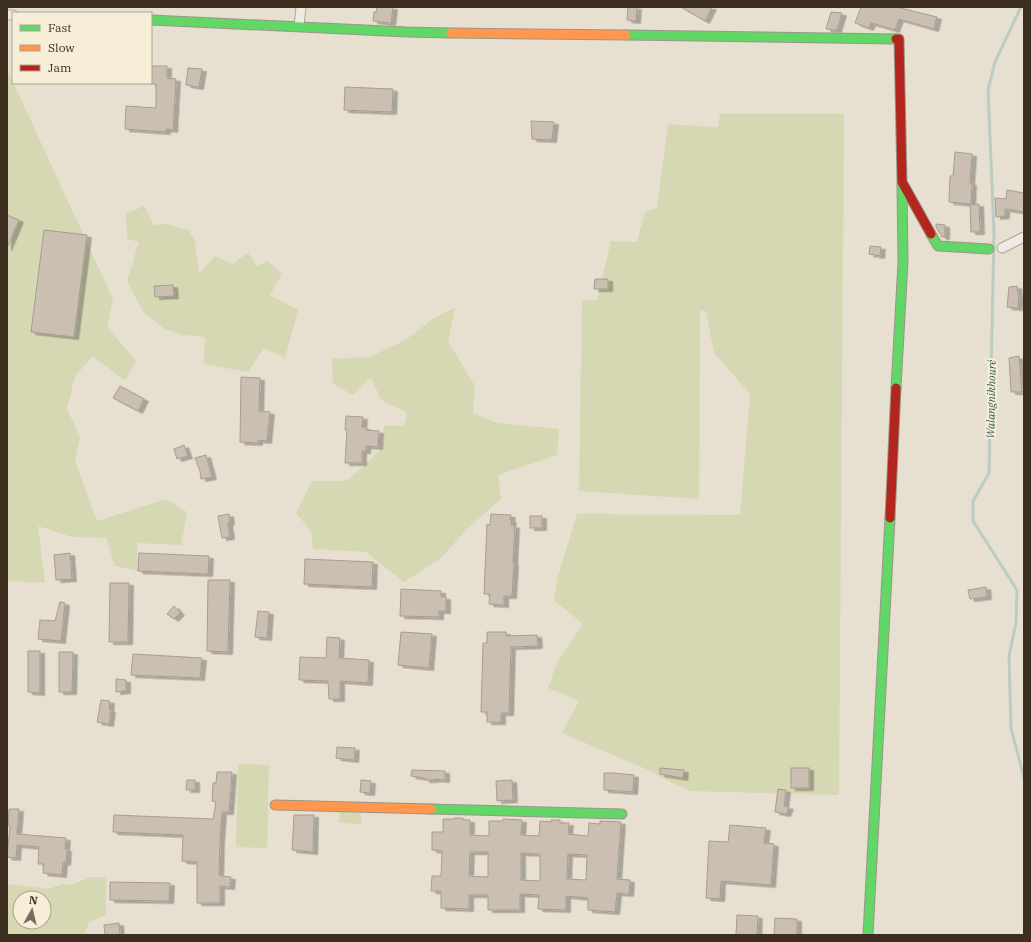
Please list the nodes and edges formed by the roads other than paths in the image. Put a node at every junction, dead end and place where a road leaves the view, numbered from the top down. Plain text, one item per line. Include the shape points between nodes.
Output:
1 (301, 7) edge
2 (152, 20) edge
3 (299, 26) junction
4 (902, 182) junction
5 (1024, 237) edge
6 (1024, 242) edge
7 (989, 249) dead end
8 (275, 805) dead end
9 (622, 814) dead end
10 (868, 935) edge

1 - 3 street
2 - 3 street
3 - 4 street via 407,32 899,39
4 - 7 street via 938,246
4 - 10 street via 903,262
5 - 6 street via 1002,248
8 - 9 street

